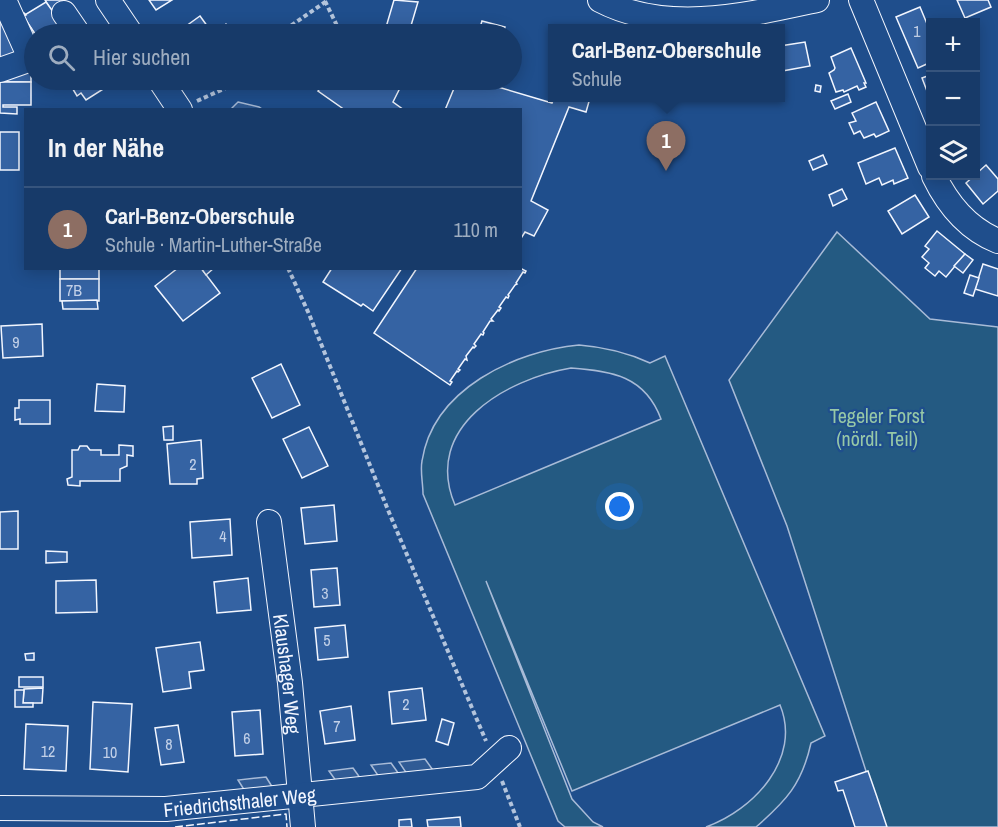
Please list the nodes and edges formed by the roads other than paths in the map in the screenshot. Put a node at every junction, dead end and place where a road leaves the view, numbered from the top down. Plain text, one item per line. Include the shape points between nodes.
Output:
1 (108, 0) edge
2 (600, 0) edge
3 (817, 0) edge
4 (861, 0) edge
5 (2, 1) edge
6 (124, 24) edge
7 (24, 42) edge
8 (24, 62) edge
9 (0, 69) edge
10 (171, 90) edge
11 (188, 106) edge
12 (926, 157) edge
13 (936, 180) edge
14 (998, 242) edge
15 (269, 522) dead end
16 (493, 762) road end
17 (300, 795) junction
18 (0, 808) edge
19 (303, 827) edge

1 - 6 street
2 - 3 street via 637,15 704,21
4 - 12 street
5 - 7 street
8 - 9 street
10 - 11 street
13 - 14 street via 956,211 971,226
15 - 17 street, Klaushager Weg
16 - 17 street, Friedrichsthaler Weg
17 - 18 street, Friedrichsthaler Weg via 166,809
17 - 19 street, Klaushager Weg

